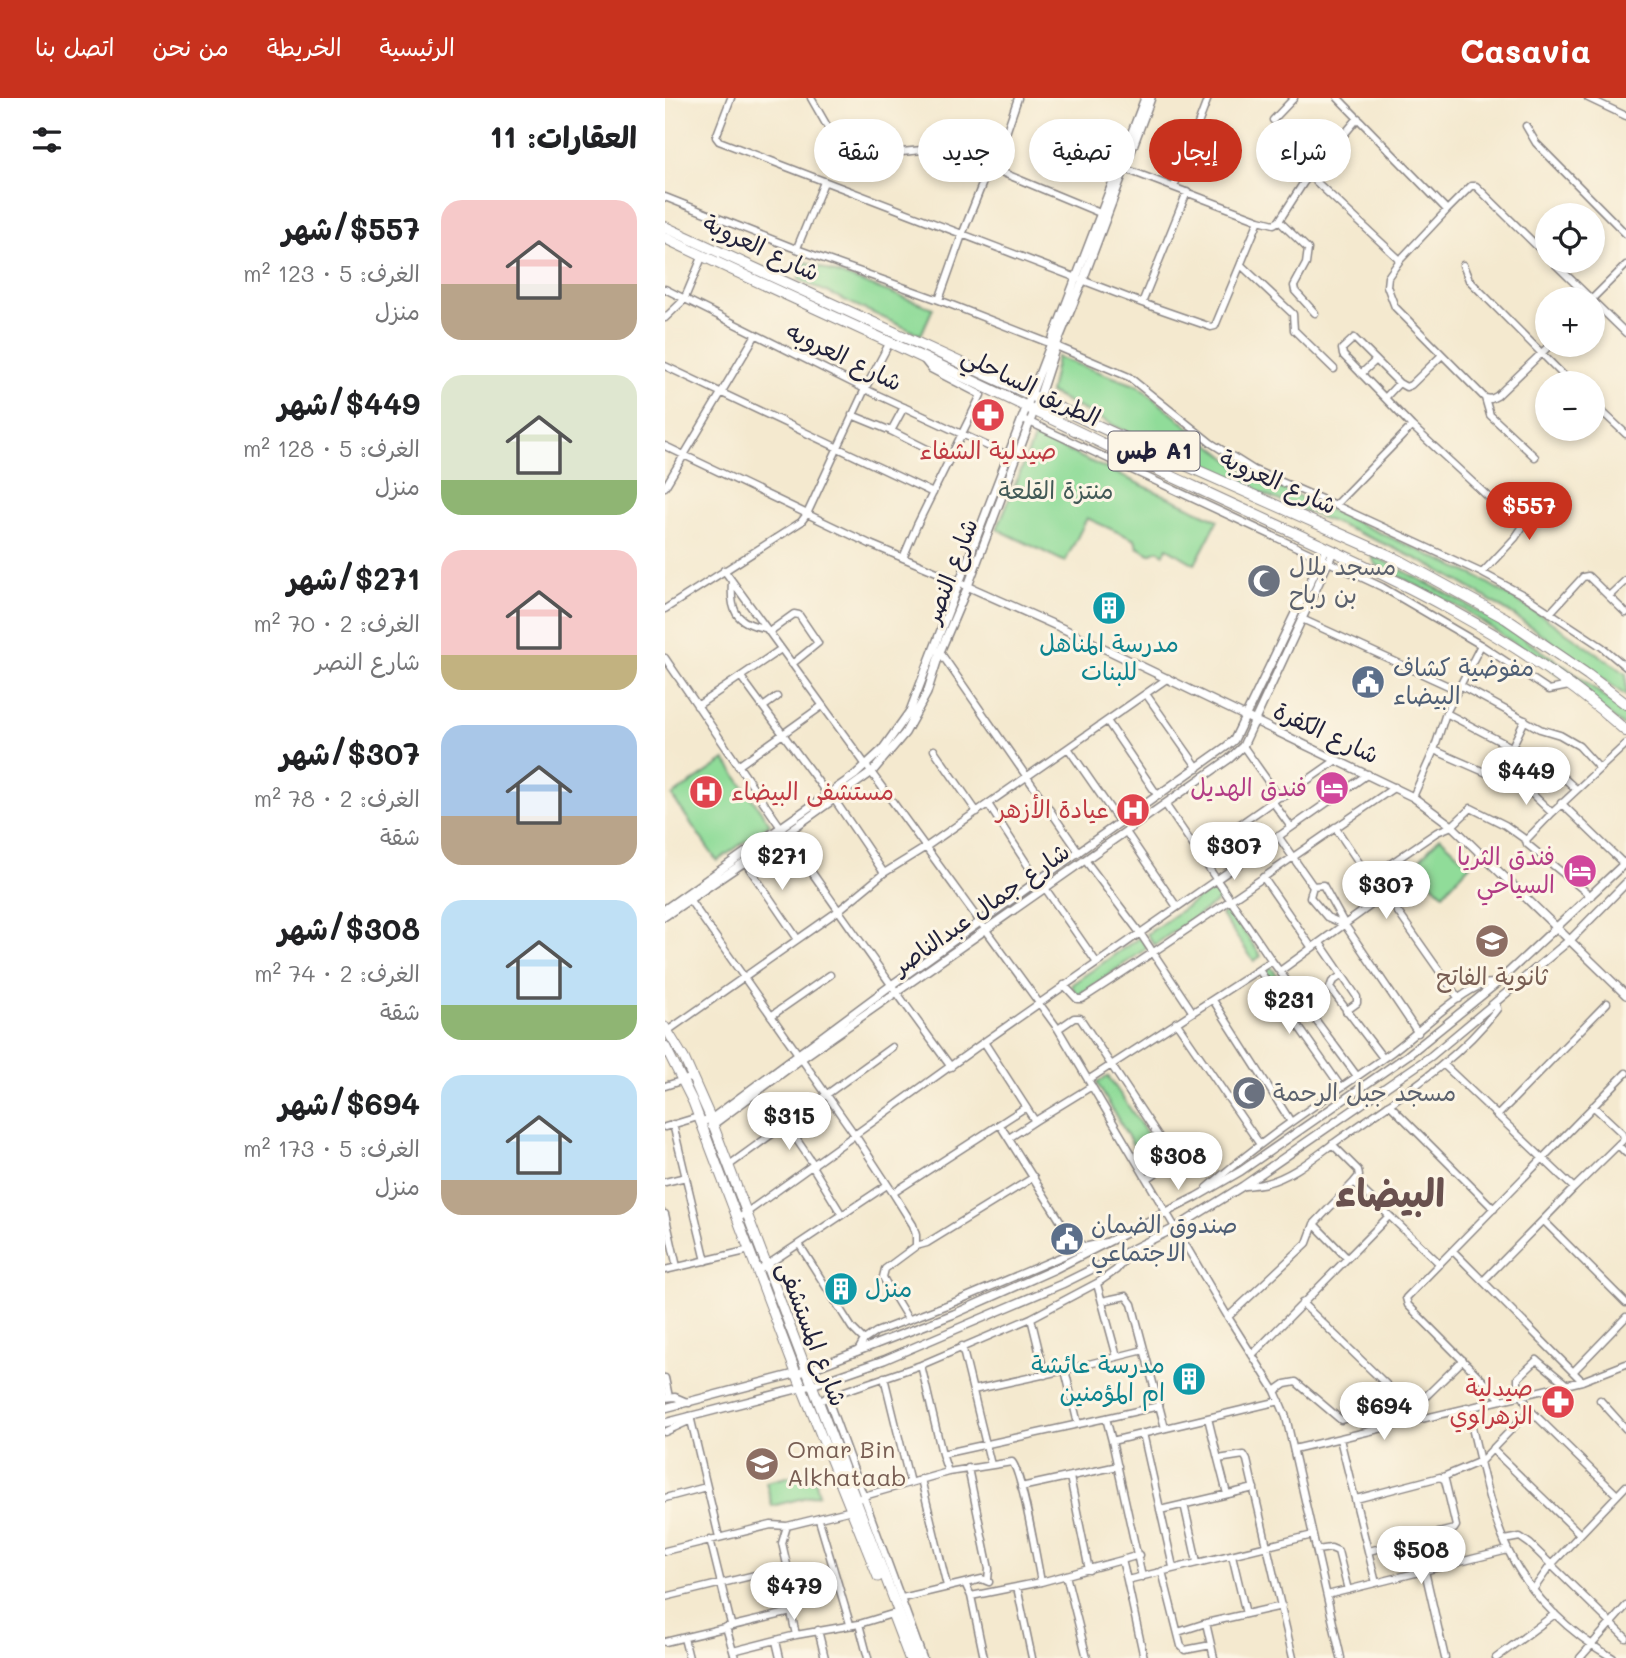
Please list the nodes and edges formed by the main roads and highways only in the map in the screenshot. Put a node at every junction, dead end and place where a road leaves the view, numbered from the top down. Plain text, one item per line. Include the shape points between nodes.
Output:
1 (665, 227) edge
2 (665, 238) edge
3 (704, 251) junction
4 (1338, 532) junction
5 (1367, 545) junction
6 (1328, 555) junction
7 (1359, 562) junction
8 (1626, 704) edge
9 (1626, 731) edge
10 (666, 1030) edge
11 (665, 1046) edge
12 (688, 1078) junction
13 (705, 1123) junction
14 (743, 1216) junction
15 (762, 1268) junction
16 (801, 1372) junction
17 (855, 1503) junction
18 (909, 1658) edge
19 (916, 1658) edge

1 - 3 highway, شارع العروبة / طس A1
2 - 3 highway, الطريق الساحلي / طس A1
3 - 4 highway, شارع العروبة / طس A1
3 - 6 highway, الطريق الساحلي / طس A1 via 1028,415
4 - 5 highway, شارع العروبة / طس A1
4 - 6 highway
5 - 7 highway
5 - 8 highway, شارع العروبة / طس A1 via 1505,618
6 - 7 highway, الطريق الساحلي / طس A1
7 - 9 highway, الطريق الساحلي / طس A1 via 1506,641
10 - 12 main road, شارع المستشفى
11 - 12 main road, شارع المستشفى
12 - 13 main road, شارع المستشفى
13 - 14 main road, شارع المستشفى
13 - 14 main road, شارع المستشفى via 728,1166
14 - 15 main road, شارع المستشفى
14 - 15 main road, شارع المستشفى via 750,1250
15 - 16 main road, شارع المستشفى
16 - 17 main road, شارع المستشفى via 802,1388
16 - 17 main road, شارع المستشفى via 822,1399
17 - 18 main road, شارع المستشفى
17 - 19 main road, شارع المستشفى

